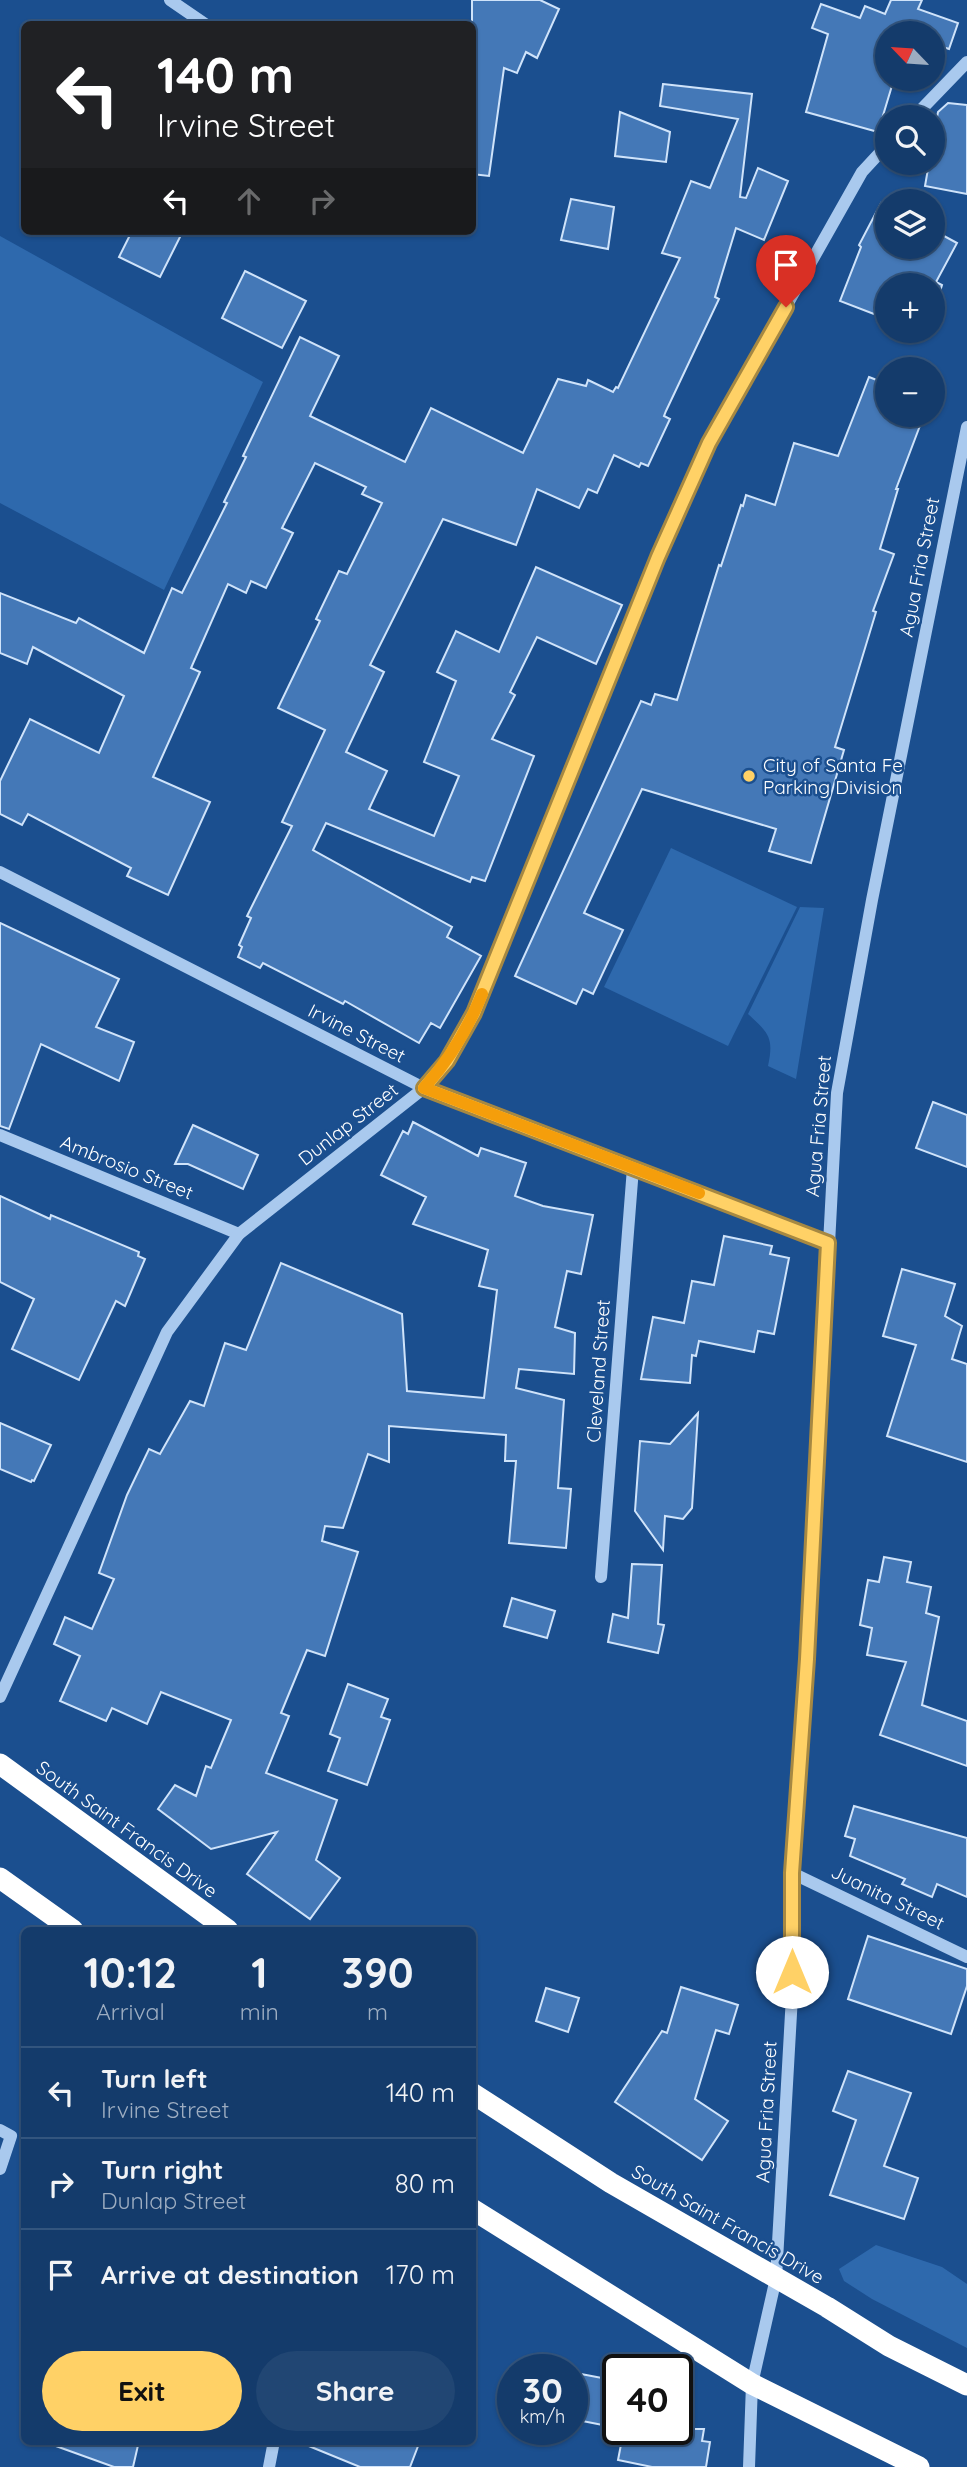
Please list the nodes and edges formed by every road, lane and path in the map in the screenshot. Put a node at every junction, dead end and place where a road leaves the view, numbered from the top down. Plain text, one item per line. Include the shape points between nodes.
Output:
1 (170, 0) edge
2 (201, 21) edge
3 (967, 62) edge
4 (926, 105) edge
5 (875, 158) edge
6 (967, 427) edge
7 (0, 872) edge
8 (424, 1088) junction
9 (0, 1135) edge
10 (633, 1168) junction
11 (239, 1234) junction
12 (828, 1243) junction
13 (601, 1577) dead end
14 (0, 1697) edge
15 (0, 1764) edge
16 (792, 1873) junction
17 (0, 1878) edge
18 (69, 1927) edge
19 (224, 1927) edge
20 (967, 1957) edge
21 (476, 2096) edge
22 (0, 2130) edge
23 (0, 2169) edge
24 (476, 2212) edge
25 (776, 2278) junction
26 (752, 2384) junction
27 (967, 2385) edge
28 (273, 2445) edge
29 (269, 2467) edge
30 (749, 2467) edge
31 (919, 2467) edge

1 - 2 street
3 - 4 street
5 - 8 street, Dunlap Street via 862,172 709,443 658,557 474,1013 447,1061
6 - 12 street, Agua Fria Street via 837,1093
7 - 8 street, Irvine Street
8 - 10 street, Irvine Street
8 - 11 street, Dunlap Street
9 - 11 street, Ambrosio Street
10 - 12 street, Irvine Street
10 - 13 street, Cleveland Street
11 - 14 street, Dunlap Street via 167,1332
12 - 16 street, Agua Fria Street
15 - 19 highway, South Saint Francis Drive
16 - 20 street, Juanita Street
16 - 25 street, Agua Fria Street via 792,1996
17 - 18 highway
21 - 25 highway, South Saint Francis Drive via 611,2183
22 - 23 street via 11,2136
24 - 26 highway
25 - 26 street, Agua Fria Street
25 - 27 highway, South Saint Francis Drive via 889,2346
26 - 30 street, Agua Fria Street
26 - 31 highway
28 - 29 street

